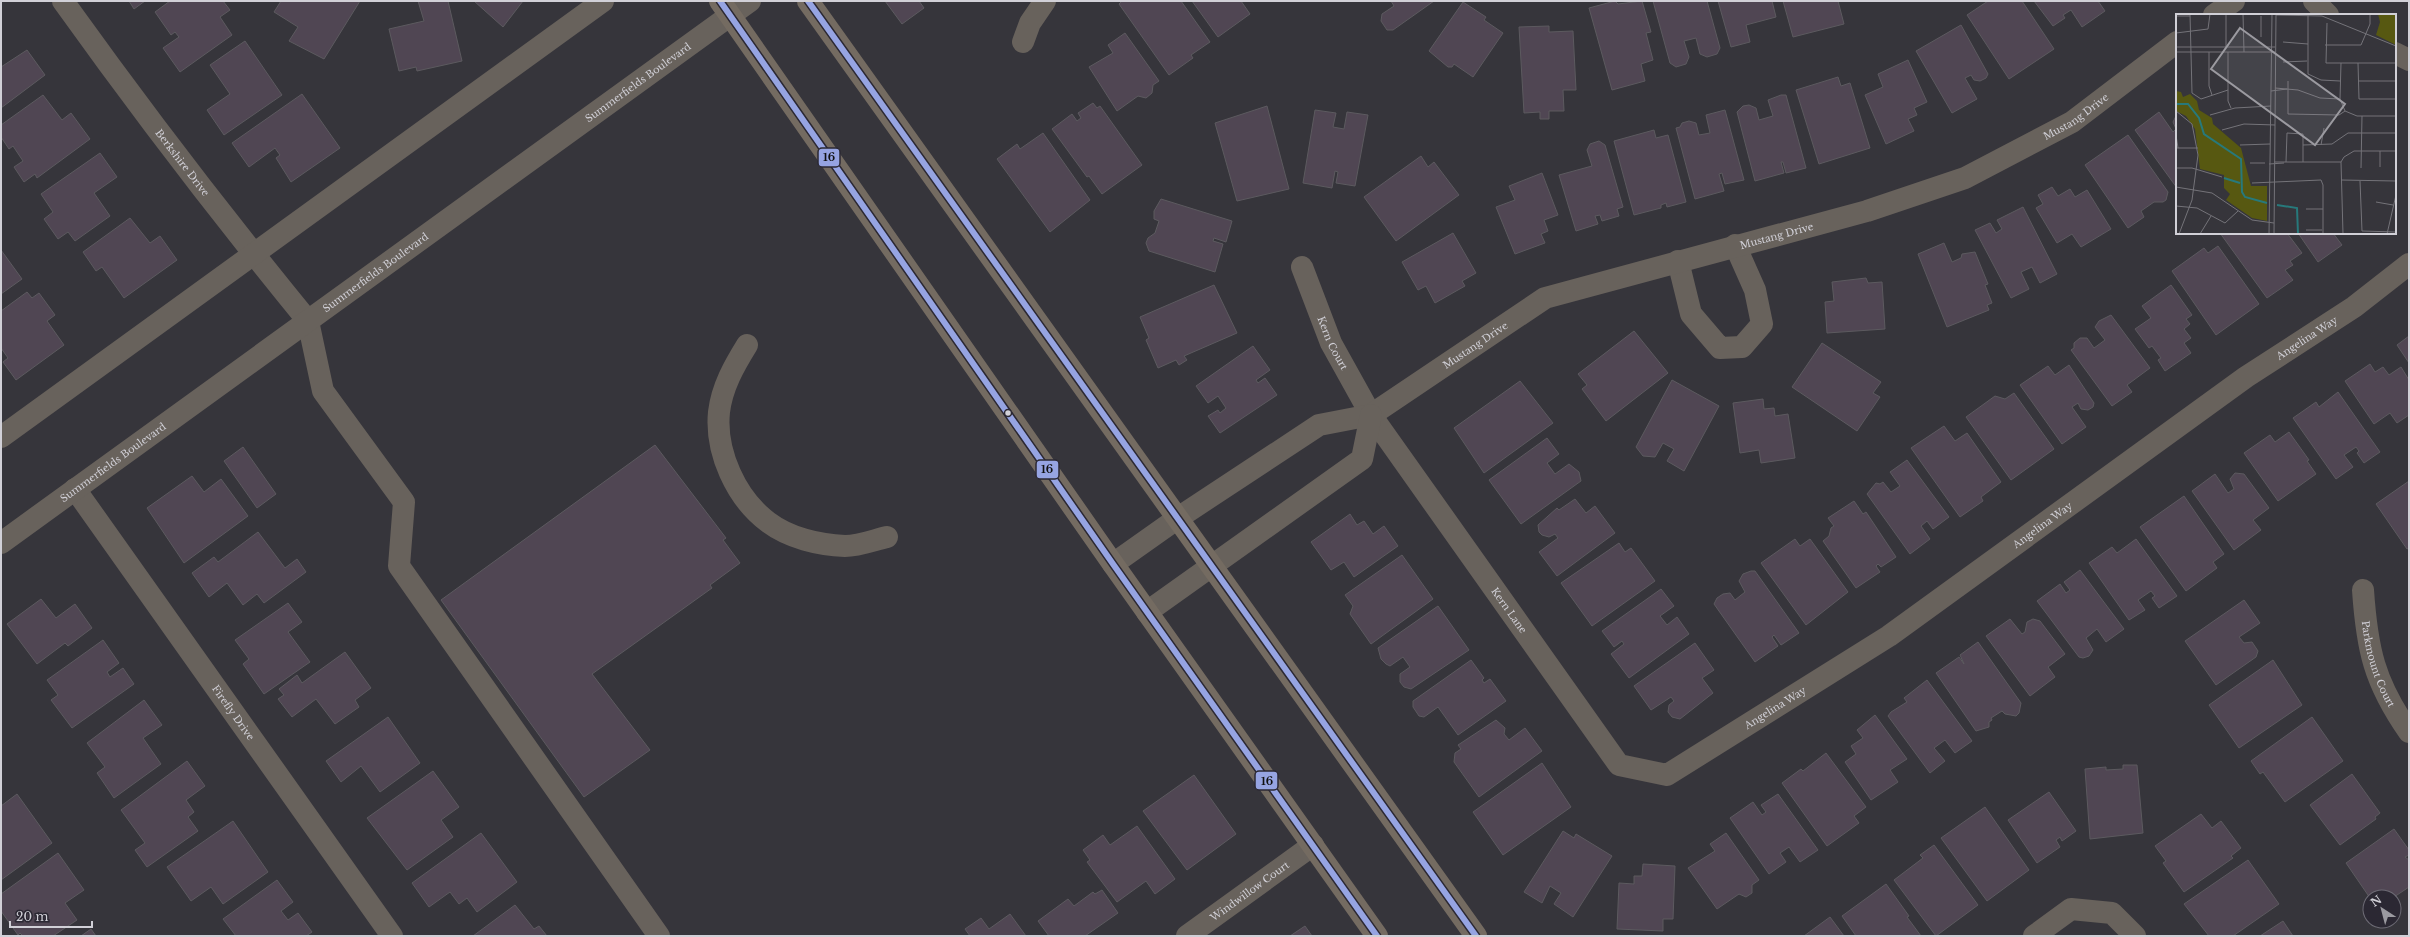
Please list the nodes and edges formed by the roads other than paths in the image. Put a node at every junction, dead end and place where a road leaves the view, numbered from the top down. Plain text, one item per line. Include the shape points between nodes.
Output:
1 (63, 1) edge
2 (603, 1) edge
3 (750, 1) edge
4 (808, 1) edge
5 (1044, 1) edge
6 (2234, 1) edge
7 (2314, 1) edge
8 (725, 8) edge
9 (2215, 14) edge
10 (2327, 14) edge
11 (1023, 42) dead end
12 (2176, 43) edge
13 (2396, 54) edge
14 (2409, 60) edge
15 (1735, 245) junction
16 (254, 254) junction
17 (1678, 261) junction
18 (2409, 264) edge
19 (1302, 267) dead end
20 (308, 321) junction
21 (747, 345) dead end
22 (1371, 415) junction
23 (1, 437) edge
24 (75, 489) junction
25 (1178, 518) junction
26 (887, 537) dead end
27 (1, 543) edge
28 (1113, 564) junction
29 (1212, 566) junction
30 (2362, 590) dead end
31 (1147, 612) junction
32 (2409, 732) edge
33 (1667, 775) joint
34 (1313, 846) junction
35 (392, 936) edge
36 (659, 936) edge
37 (1187, 936) edge
38 (1377, 936) edge
39 (1476, 936) edge
40 (2034, 936) edge
41 (2135, 936) edge

1 - 16 street, Berkshire Drive via 122,83
2 - 16 street
3 - 8 street, Summerfields Boulevard
4 - 25 main road
5 - 11 street via 1030,23
6 - 9 street
7 - 10 street
8 - 20 street, Summerfields Boulevard
8 - 28 main road
12 - 15 street, Mustang Drive via 2072,122 1965,178 1867,211
13 - 14 street
15 - 17 street, Mustang Drive
15 - 17 street via 1755,290 1762,324 1742,348 1720,348 1691,314
16 - 20 street, Berkshire Drive
16 - 23 street
17 - 22 street, Mustang Drive via 1545,298
18 - 33 street, Angelina Way via 2354,307 2246,376 1889,636
19 - 22 street, Kern Court via 1331,343
20 - 24 street, Summerfields Boulevard
20 - 36 street via 323,391 404,502 399,566
21 - 26 street via 728,377 719,412 722,454 739,492 768,522 805,541 846,546
22 - 25 street, Mustang Drive via 1319,425
22 - 29 street via 1362,459
22 - 33 street, Kern Lane via 1619,765
24 - 27 street, Summerfields Boulevard
24 - 35 street, Firefly Drive
25 - 28 street, Mustang Drive
25 - 29 main road
28 - 31 main road
29 - 31 street
29 - 39 main road
30 - 32 street, Parkmount Court via 2366,633 2377,678
31 - 34 main road
34 - 37 street, Windwillow Court
34 - 38 main road
40 - 41 street via 2071,909 2112,913

